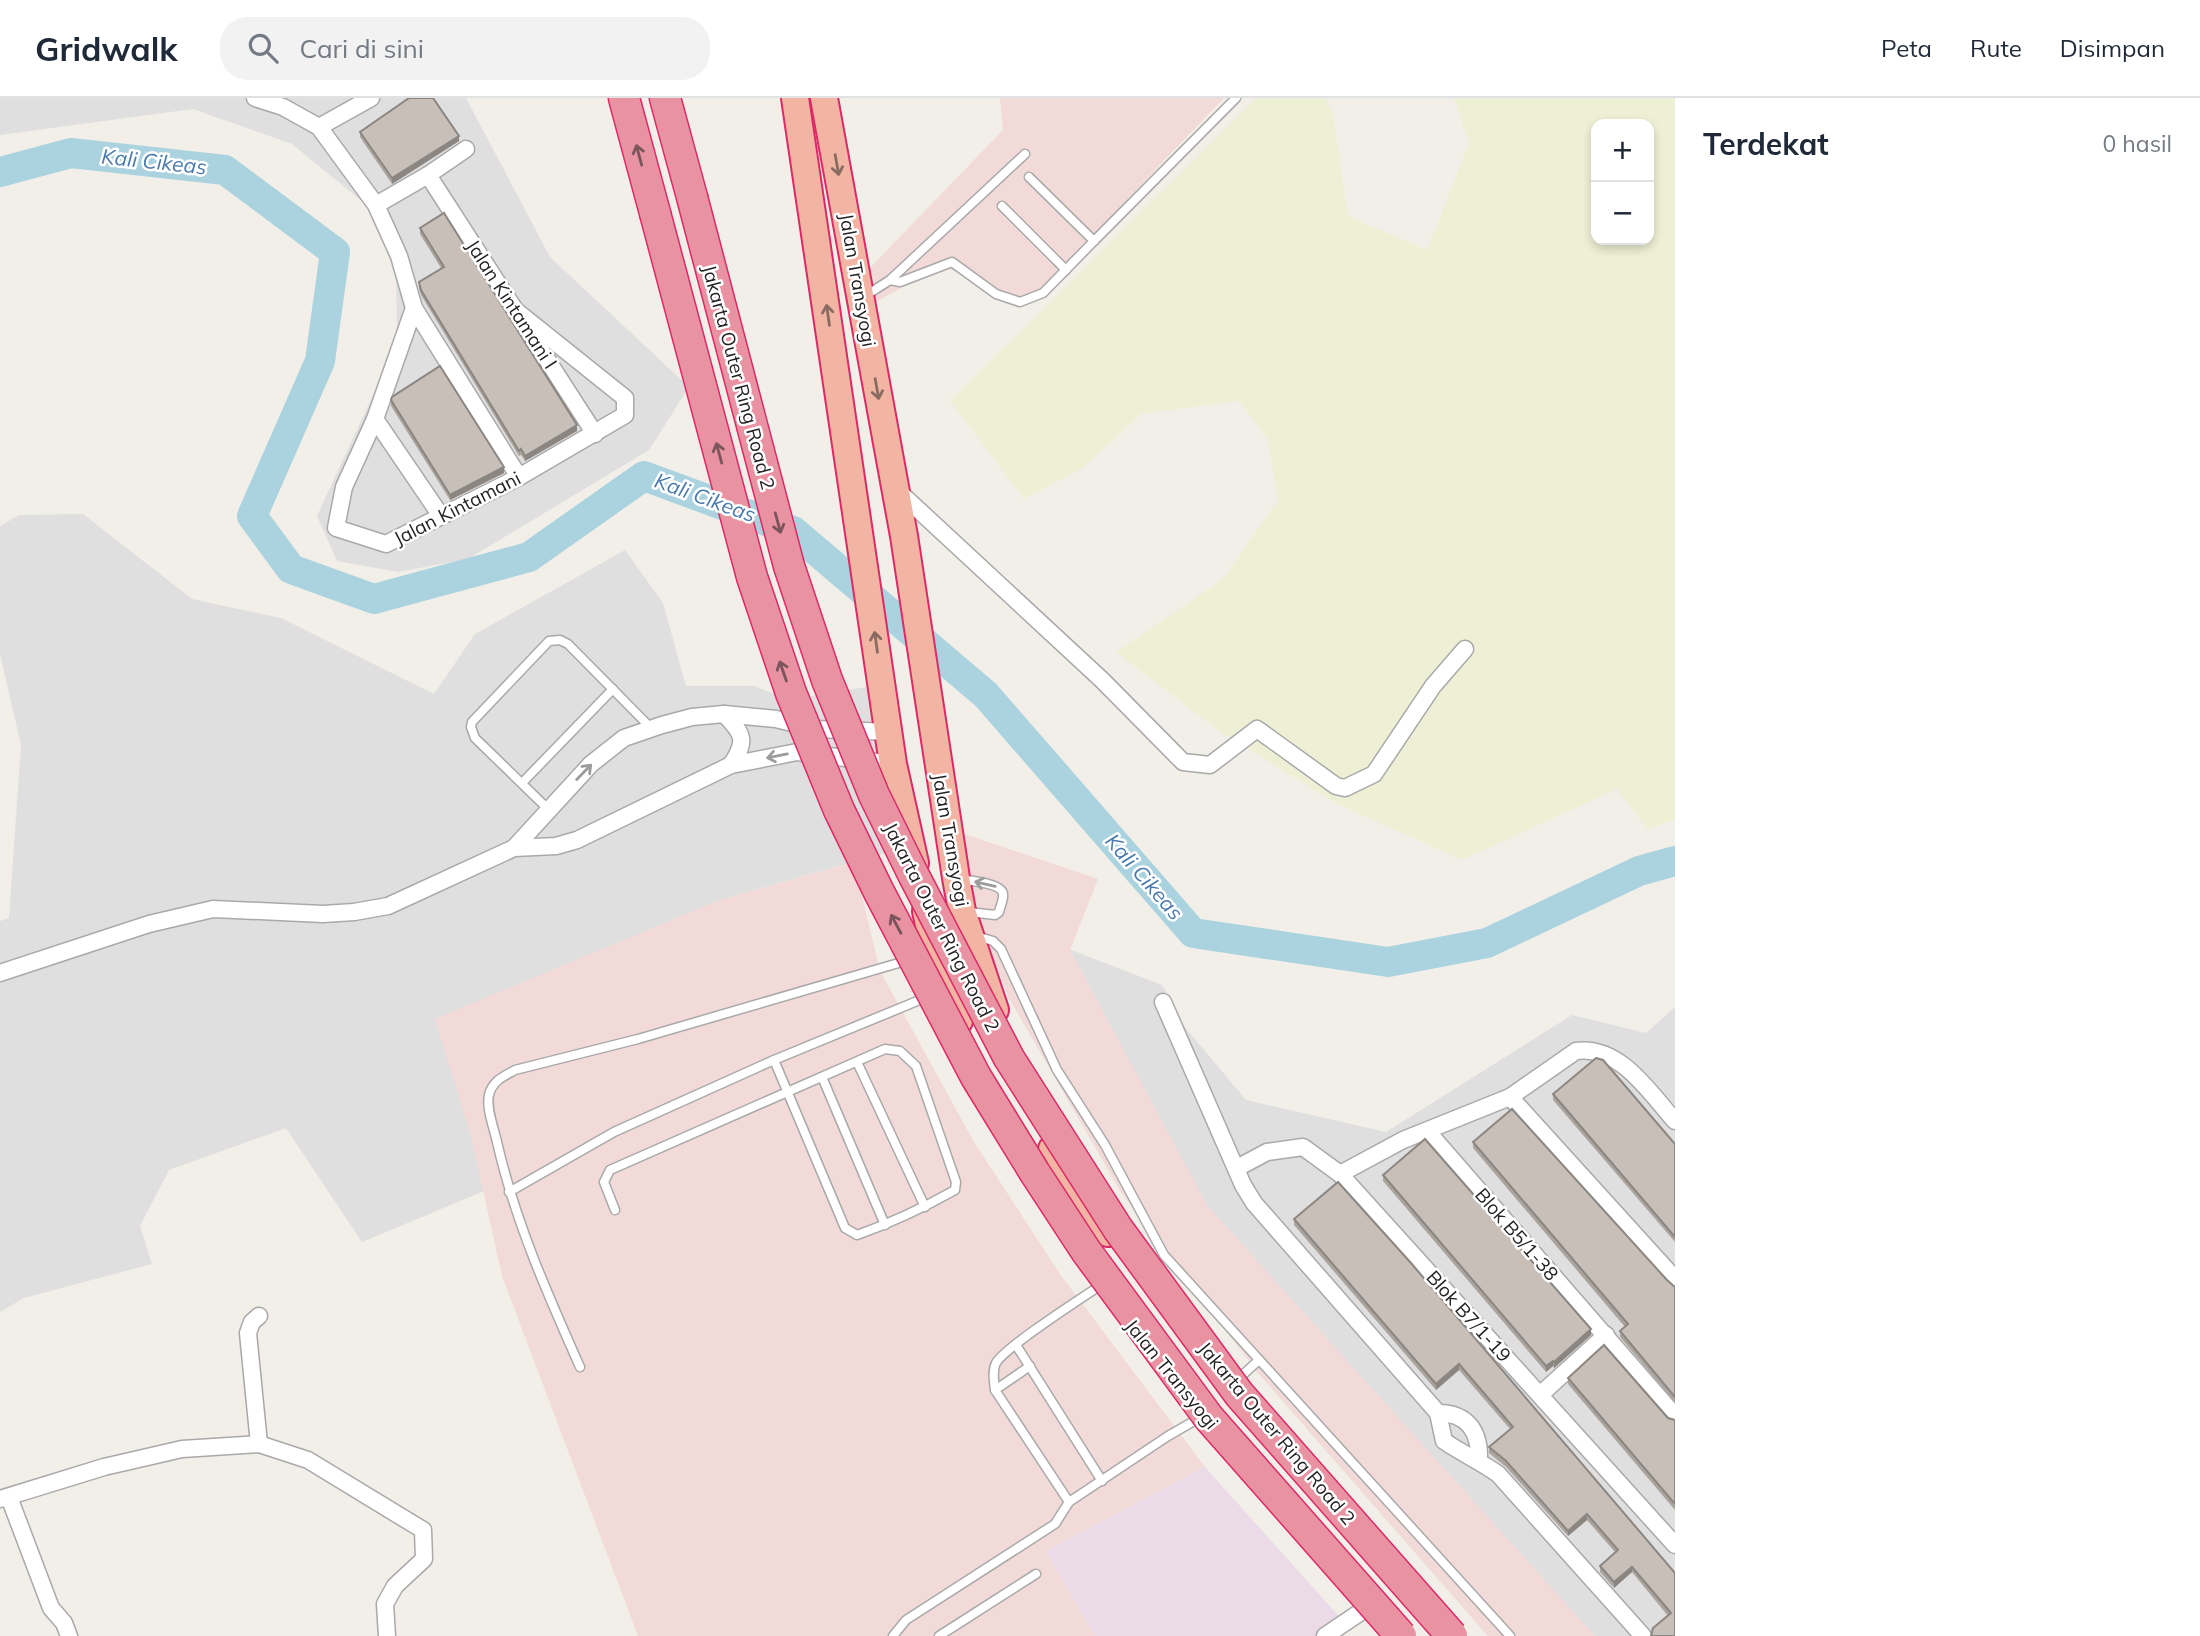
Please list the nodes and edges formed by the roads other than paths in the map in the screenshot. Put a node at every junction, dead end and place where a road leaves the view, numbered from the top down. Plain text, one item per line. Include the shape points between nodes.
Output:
1 (255, 98) edge
2 (371, 98) edge
3 (624, 98) edge
4 (665, 98) edge
5 (795, 98) edge
6 (824, 98) edge
7 (1236, 98) edge
8 (319, 127) junction
9 (466, 149) dead end
10 (1025, 154) dead end
11 (1015, 163) junction
12 (1022, 170) dead end
13 (428, 175) junction
14 (1029, 177) dead end
15 (986, 190) junction
16 (994, 198) dead end
17 (376, 205) junction
18 (1002, 206) dead end
19 (1094, 242) junction
20 (1066, 270) junction
21 (890, 280) junction
22 (861, 298) junction
23 (414, 309) junction
24 (515, 310) junction
25 (375, 419) junction
26 (595, 434) junction
27 (519, 477) junction
28 (894, 487) junction
29 (440, 516) junction
30 (1465, 649) dead end
31 (612, 689) junction
32 (724, 714) junction
33 (887, 721) junction
34 (651, 728) junction
35 (893, 764) junction
36 (731, 765) junction
37 (522, 783) junction
38 (548, 809) junction
39 (514, 848) junction
40 (956, 878) junction
41 (962, 911) junction
42 (970, 936) junction
43 (935, 953) junction
44 (0, 973) edge
45 (946, 989) junction
46 (1163, 1002) dead end
47 (774, 1060) junction
48 (857, 1062) junction
49 (822, 1077) junction
50 (787, 1092) junction
51 (1510, 1097) junction
52 (1675, 1121) edge
53 (1428, 1132) junction
54 (1237, 1168) junction
55 (1340, 1174) junction
56 (509, 1192) junction
57 (925, 1207) junction
58 (614, 1210) dead end
59 (885, 1225) junction
60 (1675, 1279) edge
61 (1101, 1285) junction
62 (260, 1316) dead end
63 (1606, 1335) junction
64 (1016, 1345) junction
65 (1259, 1360) junction
66 (1030, 1366) junction
67 (580, 1367) dead end
68 (1235, 1382) junction
69 (995, 1390) junction
70 (1541, 1394) junction
71 (1438, 1413) junction
72 (1205, 1415) junction
73 (1675, 1416) edge
74 (259, 1444) junction
75 (1479, 1460) junction
76 (1102, 1480) junction
77 (4, 1498) edge
78 (1069, 1502) junction
79 (1675, 1545) edge
80 (1036, 1574) dead end
81 (1371, 1605) junction
82 (69, 1636) edge
83 (387, 1636) edge
84 (893, 1636) edge
85 (939, 1636) edge
86 (1325, 1636) edge
87 (1400, 1636) edge
88 (1452, 1636) edge
89 (1458, 1636) edge
90 (1510, 1636) edge
91 (1643, 1636) edge

1 - 8 street
2 - 8 street
87 -> 3 highway, Jakarta Outer Ring Road 2, bridge via 1209,1418 1094,1262 976,1077 839,810 791,693 752,577
4 -> 88 highway, Jakarta Outer Ring Road 2, bridge via 789,566 827,680 874,795 996,1034 1118,1229 1231,1384
33 -> 5 highway, Jalan Transyogi
6 -> 22 highway, Jalan Transyogi
7 - 19 lane
8 - 17 street
9 - 13 street
10 - 11 lane
11 - 12 lane
11 - 15 lane
13 - 17 street
13 - 24 street, Jalan Kintamani I
14 - 19 lane
15 - 16 lane
15 - 21 lane
17 - 23 street via 399,256
18 - 20 lane
19 - 20 lane
20 - 21 lane via 1043,293 1020,302 996,294 952,262 900,282
21 - 22 lane
22 -> 28 highway, Jalan Transyogi
23 - 25 street, Jalan Kintamani
23 - 27 street
24 - 26 street, Jalan Kintamani I
24 - 26 street, Jalan Kintamani via 625,398 625,415
25 - 29 street
25 - 29 street, Jalan Kintamani via 344,487 336,528 386,544
26 - 27 street, Jalan Kintamani
27 - 29 street, Jalan Kintamani
28 - 30 street via 1183,762 1210,765 1257,729 1345,788 1374,774 1433,686
28 - 40 highway, Jalan Transyogi
31 - 34 lane
31 - 37 lane
31 - 37 lane via 568,644 549,641 539,650 471,727 475,738
32 - 33 street via 816,729
32 - 34 street
32 - 36 street via 742,740
33 - 35 highway, Jalan Transyogi
38 -> 34 street via 624,738
35 -> 36 street via 797,752
35 - 43 highway, Jalan Transyogi
36 - 39 street via 577,840
37 - 38 lane
38 - 39 street
39 - 44 street via 388,906 323,914 213,909 149,924
40 - 41 highway, Jalan Transyogi
41 -> 40 lane via 995,915 1003,894 993,885
41 - 42 highway, Jalan Transyogi
42 - 65 lane via 993,941 1001,949 1057,1070 1105,1145 1164,1255
42 - 68 highway, Jalan Transyogi via 1005,1042 1057,1160 1084,1205
43 - 45 highway, Jalan Transyogi
43 - 56 lane via 502,1077 493,1085 488,1104
45 - 47 lane
45 - 61 highway, Jalan Transyogi via 999,1125 1049,1215
46 - 54 street
47 - 50 lane
47 - 56 lane via 614,1132
48 - 49 lane
48 - 57 lane
48 - 57 lane via 885,1049 905,1055 916,1066 956,1182 955,1190
49 - 50 lane
49 - 59 lane
50 - 58 lane via 610,1170 604,1182
50 - 59 lane via 845,1228 857,1235
51 - 52 street via 1576,1051 1588,1049 1613,1057 1629,1070
51 - 53 street
51 - 60 street
53 - 55 street via 1403,1140
53 - 63 street, Blok B5/1-38
54 - 55 street, Blok B7/1-19 via 1267,1152 1303,1147
54 - 71 street via 1254,1203
55 - 70 street, Blok B7/1-19
56 - 67 lane via 539,1276
57 - 59 lane
61 - 64 lane
61 - 72 highway, Jalan Transyogi
62 - 74 street via 248,1333
63 - 70 street
63 - 73 street, Blok B5/1-38
64 - 66 lane
64 - 69 lane via 997,1361
65 - 68 lane
65 - 90 lane
66 - 69 lane
66 - 76 lane
68 - 89 highway, Jalan Transyogi
69 - 78 lane
70 - 79 street, Blok B7/1-19
71 - 75 street via 1444,1441 1471,1460
71 - 75 street via 1449,1413 1470,1424 1479,1443
72 - 76 lane
72 - 81 highway, Jalan Transyogi
74 - 77 street via 182,1449
74 - 83 street via 308,1460 423,1530 424,1559 395,1586 385,1604
75 - 91 street via 1498,1474
76 - 78 lane
77 - 82 street via 51,1608
78 - 84 lane via 1055,1524 906,1620
80 - 85 lane
81 - 86 street
81 - 87 highway, Jalan Transyogi

